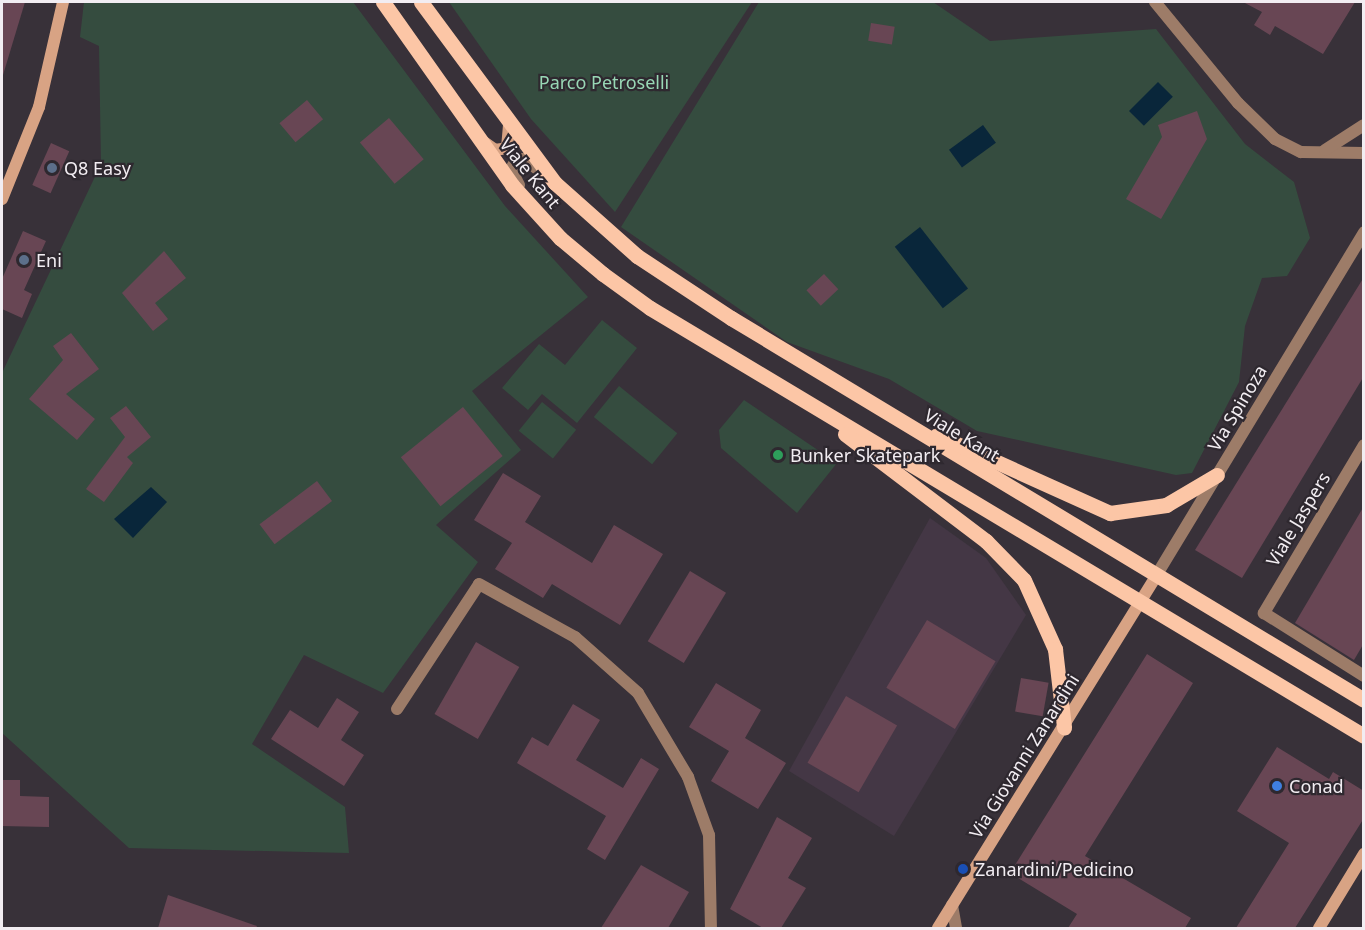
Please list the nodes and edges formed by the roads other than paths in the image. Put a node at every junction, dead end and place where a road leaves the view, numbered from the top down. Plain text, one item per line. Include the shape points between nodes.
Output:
1 (63, 2) edge
2 (383, 2) edge
3 (421, 2) edge
4 (1155, 2) edge
5 (465, 121) junction
6 (509, 124) junction
7 (1364, 125) edge
8 (1324, 151) junction
9 (1364, 153) edge
10 (555, 183) junction
11 (2, 200) edge
12 (1364, 232) edge
13 (568, 246) junction
14 (824, 413) junction
15 (905, 424) junction
16 (1364, 445) edge
17 (1217, 475) junction
18 (1156, 576) junction
19 (1140, 602) junction
20 (1364, 676) edge
21 (1364, 700) edge
22 (397, 709) dead end
23 (1064, 727) junction
24 (1364, 736) edge
25 (1364, 854) edge
26 (952, 905) junction
27 (711, 928) edge
28 (938, 928) edge
29 (956, 928) edge
30 (1319, 928) edge

1 - 11 street via 39,107
2 - 5 main road, Viale Kant
3 - 6 main road, Viale Kant
4 - 8 street via 1263,129 1293,149
5 - 6 street, Viale Kant via 499,151 511,142
5 - 13 main road, Viale Kant via 519,192
6 - 10 main road, Viale Kant
7 - 8 street
8 - 9 street
10 - 13 street, Viale Kant via 524,159 511,166 518,183
10 - 15 main road, Viale Kant via 653,267
12 - 17 street, Via Spinoza
13 - 14 main road, Viale Kant via 650,308
14 - 19 main road, Viale Kant
14 - 23 main road via 867,453 986,541 1024,580 1055,649
15 - 17 main road via 988,454 1079,503 1110,513 1160,507
15 - 18 main road, Viale Kant
16 - 20 street, Viale Jaspers via 1264,612
17 - 18 street, Via Spinoza
18 - 19 street, Via Spinoza
18 - 21 main road, Viale Kant
19 - 23 street, Via Giovanni Zanardini
19 - 24 main road, Viale Kant
22 - 27 street via 478,584 574,637 638,693 688,777 709,835
23 - 26 street, Via Giovanni Zanardini
25 - 30 street
26 - 28 street, Via Giovanni Zanardini
26 - 29 street

